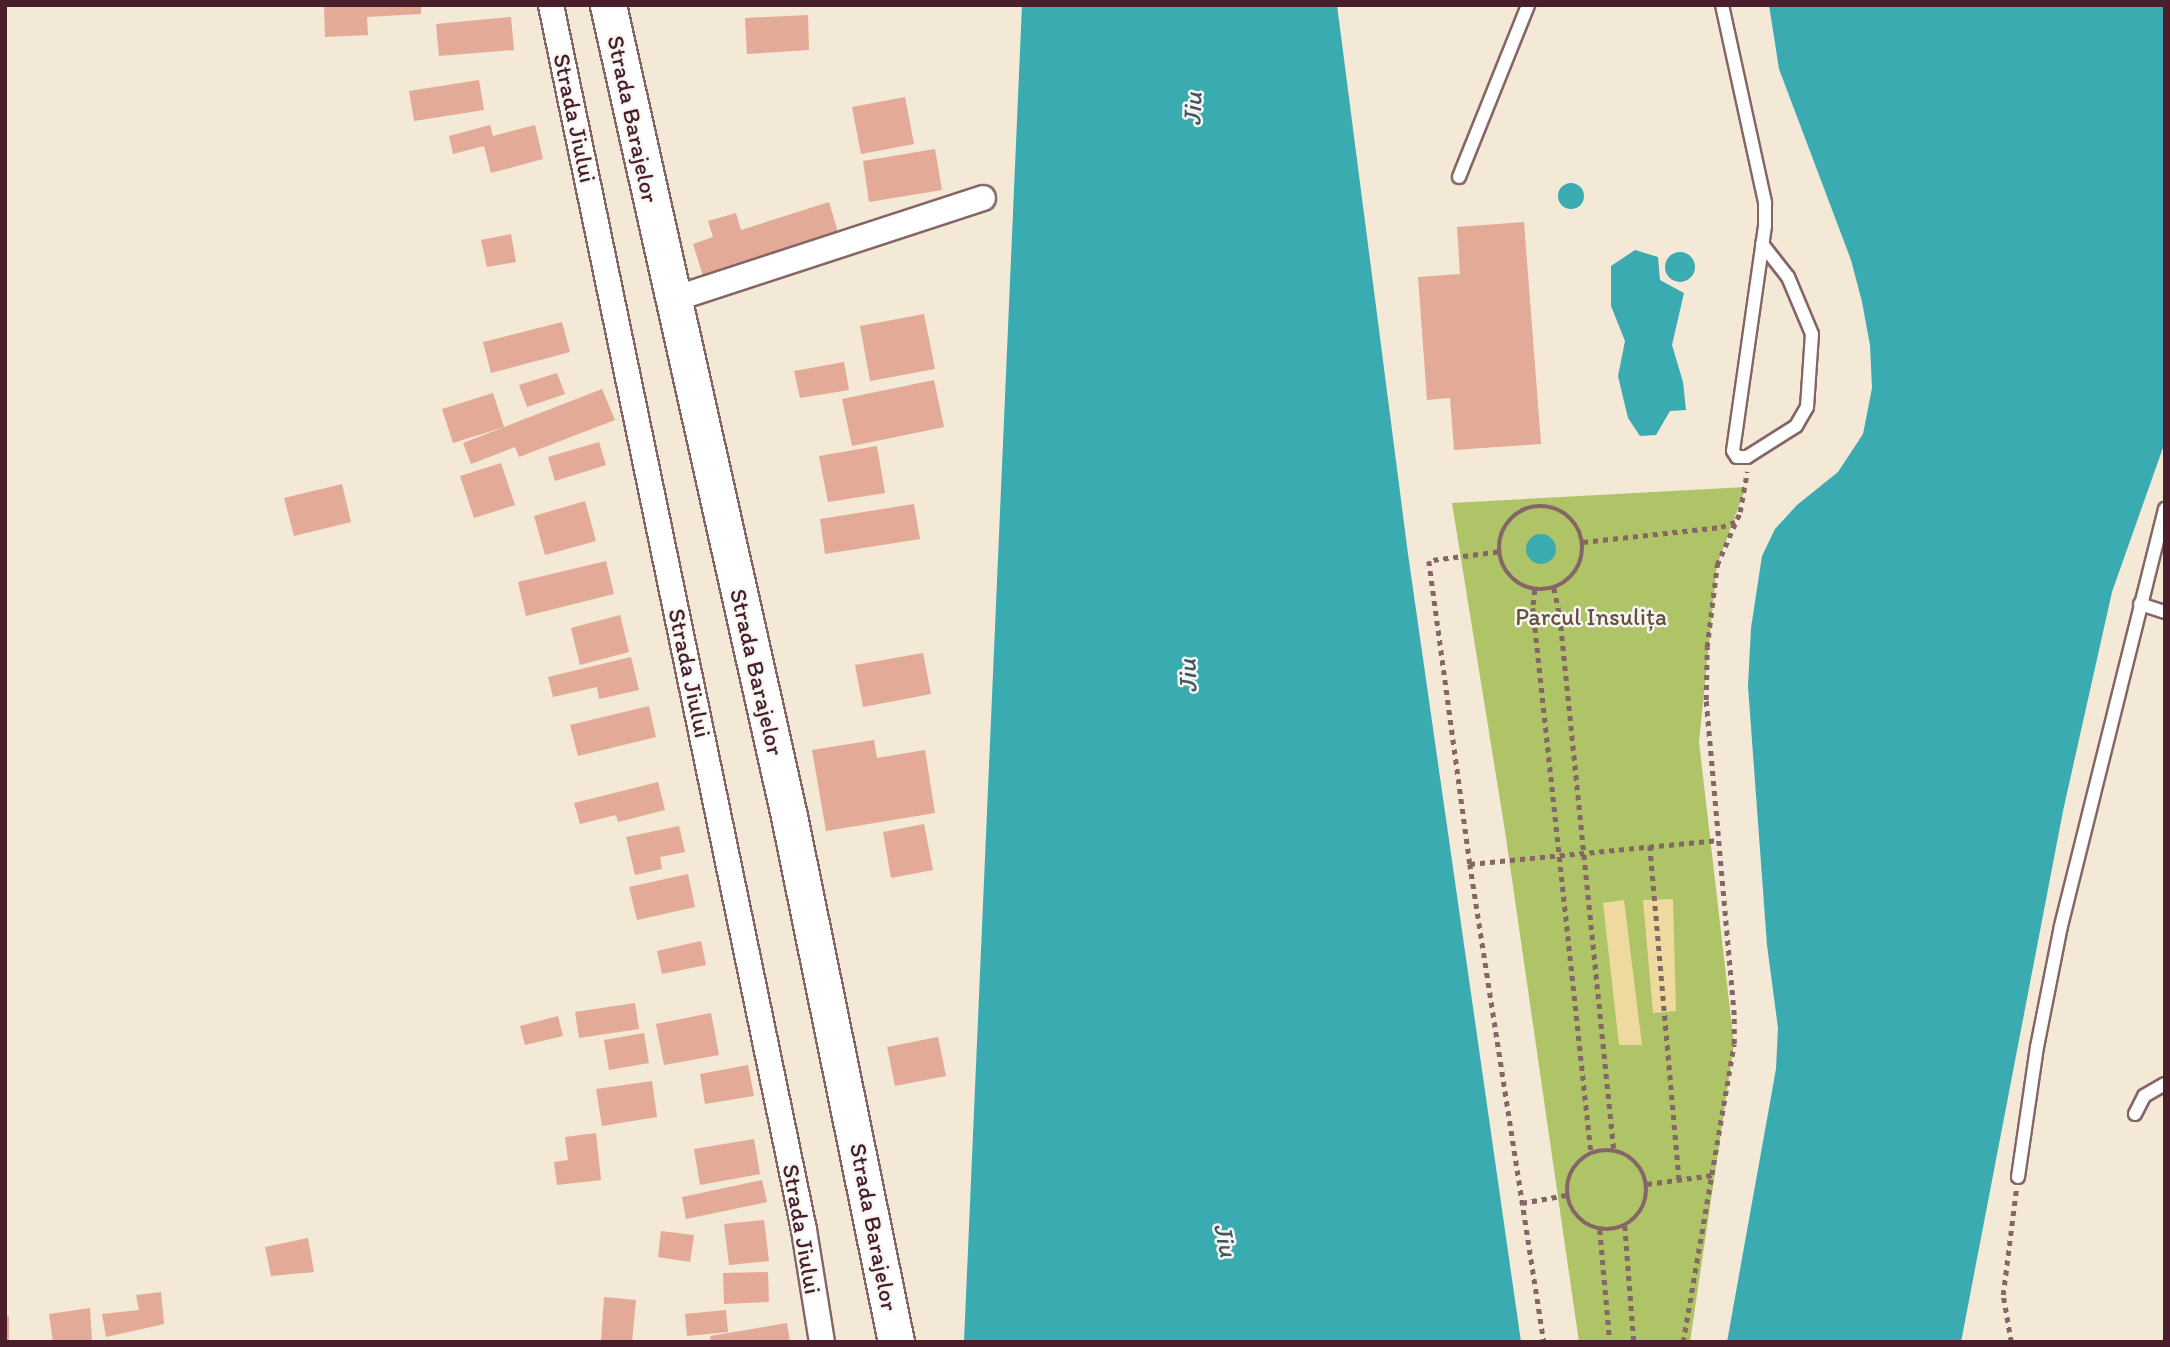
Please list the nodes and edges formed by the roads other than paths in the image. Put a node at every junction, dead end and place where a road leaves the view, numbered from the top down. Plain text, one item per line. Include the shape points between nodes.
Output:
1 (551, 5) edge
2 (608, 5) edge
3 (1528, 5) edge
4 (1722, 5) edge
5 (1459, 177) dead end
6 (983, 198) dead end
7 (1762, 244) junction
8 (674, 299) junction
9 (2165, 509) edge
10 (2140, 604) junction
11 (2165, 612) edge
12 (2165, 1084) edge
13 (2135, 1114) dead end
14 (2018, 1177) road end
15 (822, 1342) edge
16 (896, 1342) edge

1 - 15 street, Strada Jiului via 796,1189
2 - 8 main road, Strada Barajelor
3 - 5 lane
4 - 7 lane via 1765,203
6 - 8 street
7 - 7 lane via 1732,451 1737,457 1747,457 1803,419 1812,354 1806,314 1788,276
8 - 16 main road, Strada Barajelor via 789,817
9 - 10 lane
10 - 11 lane
10 - 14 lane via 2061,926
12 - 13 lane via 2144,1096

